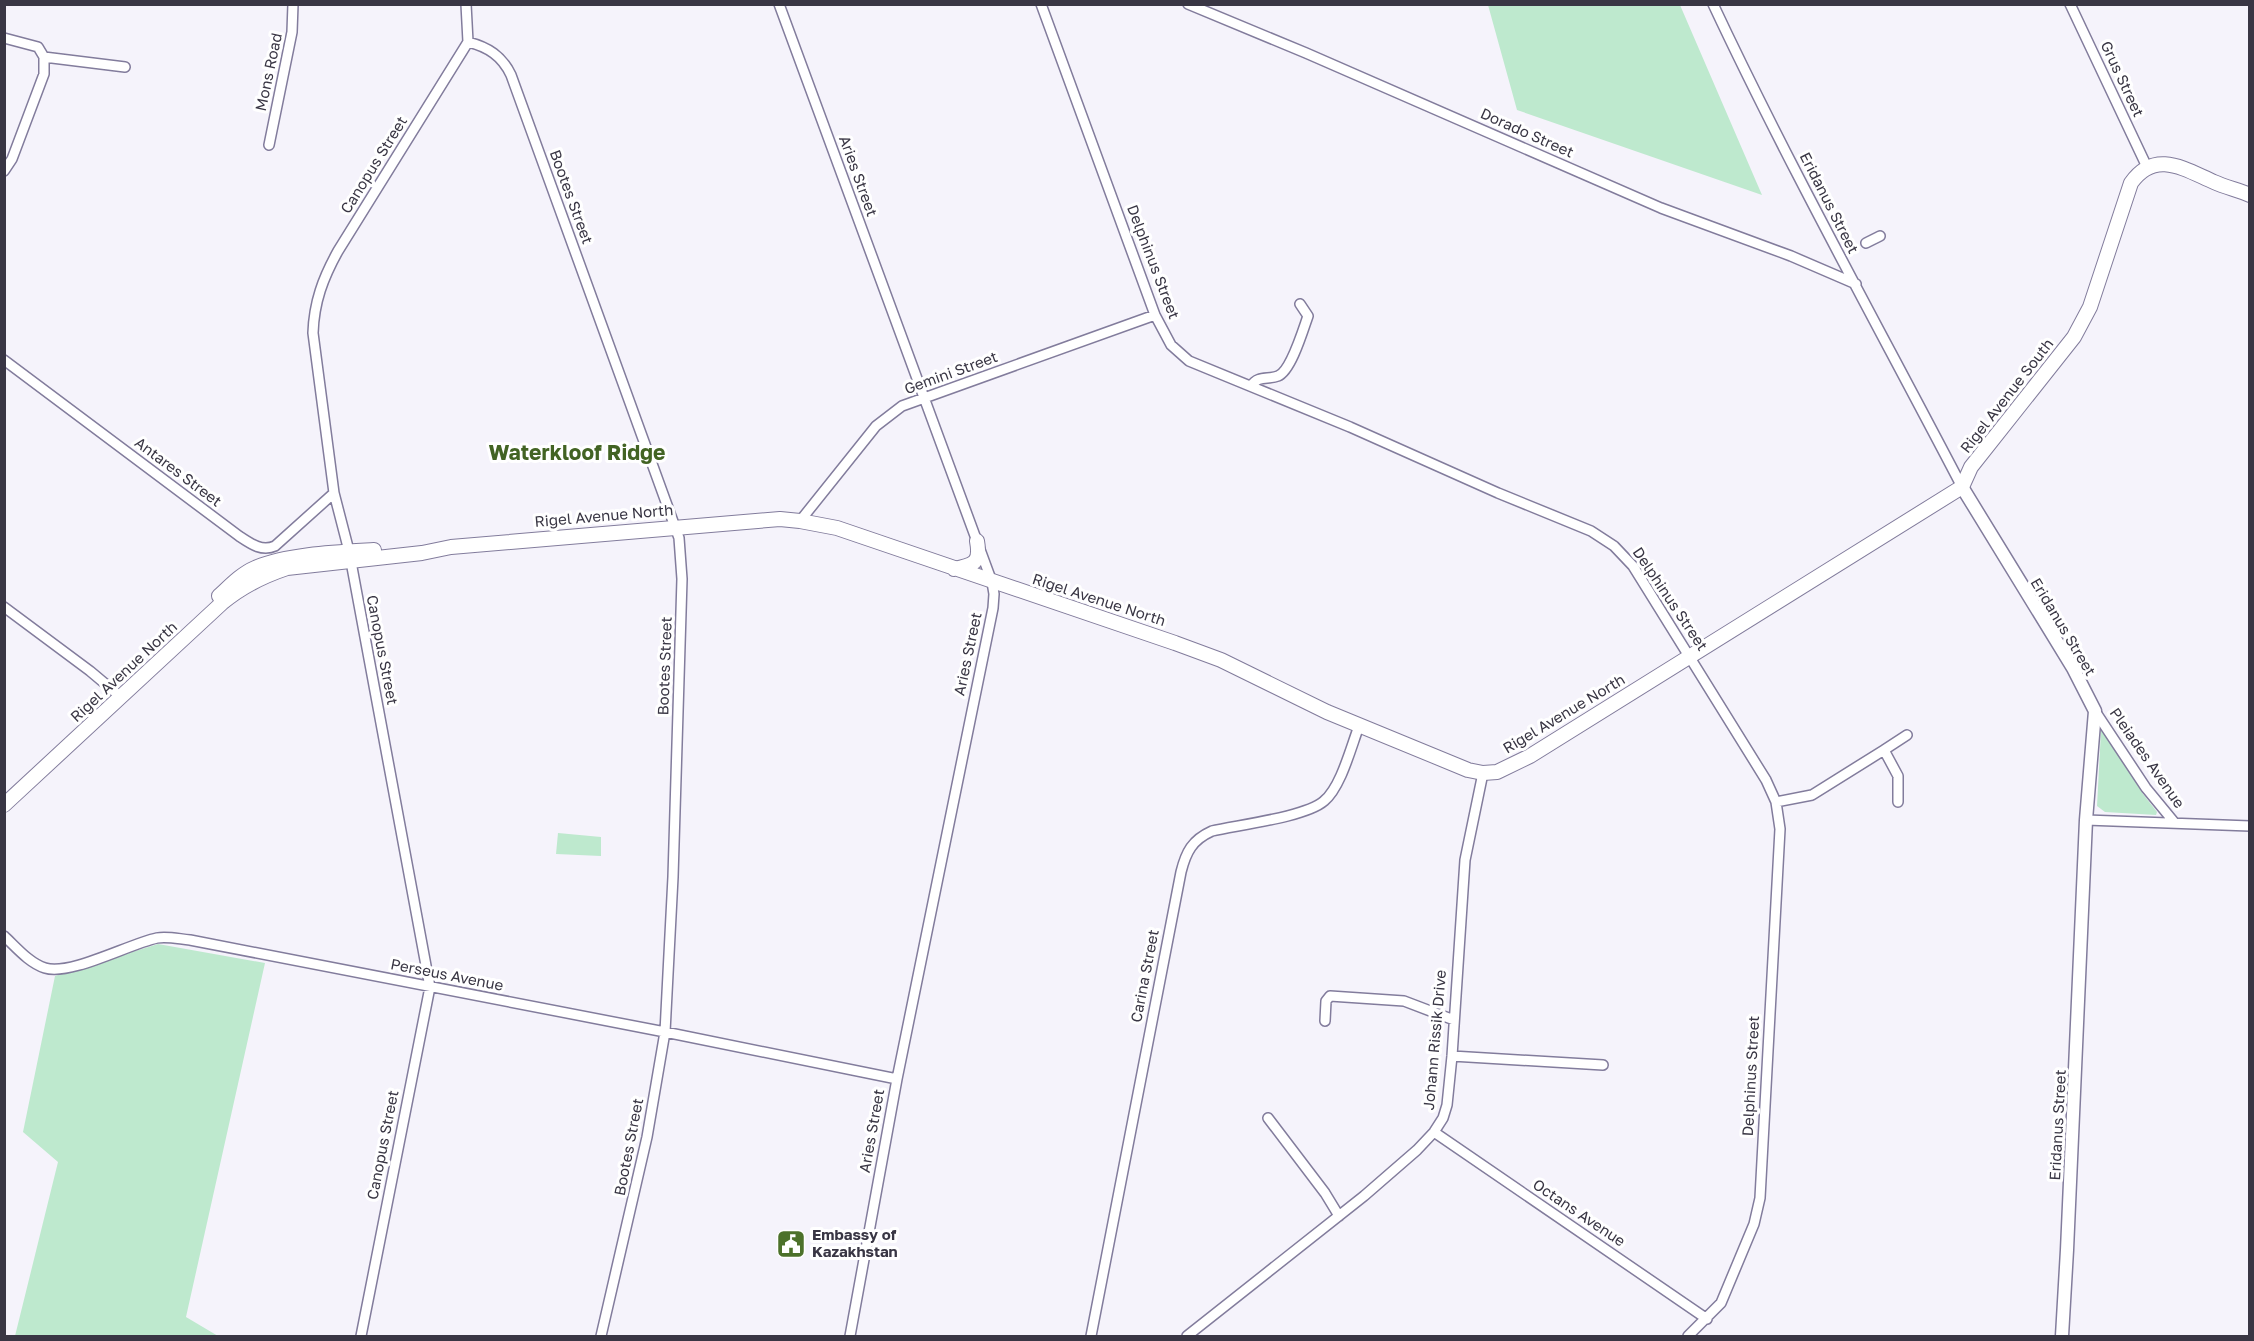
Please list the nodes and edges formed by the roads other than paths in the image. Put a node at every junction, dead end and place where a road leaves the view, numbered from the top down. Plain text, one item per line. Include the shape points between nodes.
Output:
1 (293, 4) edge
2 (466, 4) edge
3 (779, 4) edge
4 (1041, 4) edge
5 (1188, 4) edge
6 (1713, 4) edge
7 (2070, 4) edge
8 (4, 38) edge
9 (468, 42) junction
10 (44, 57) junction
11 (125, 67) dead end
12 (269, 145) dead end
13 (2147, 166) junction
14 (4, 171) edge
15 (2250, 195) edge
16 (1880, 236) dead end
17 (1866, 243) dead end
18 (1856, 284) junction
19 (1300, 304) dead end
20 (1155, 315) junction
21 (4, 360) edge
22 (1251, 386) junction
23 (924, 399) junction
24 (1962, 487) junction
25 (334, 494) junction
26 (800, 521) junction
27 (676, 526) junction
28 (977, 541) junction
29 (350, 556) junction
30 (954, 569) junction
31 (992, 582) junction
32 (4, 608) edge
33 (1690, 655) junction
34 (118, 694) junction
35 (2096, 711) junction
36 (1359, 726) junction
37 (1907, 735) dead end
38 (1884, 750) junction
39 (1483, 773) junction
40 (4, 794) edge
41 (1776, 802) junction
42 (1898, 802) dead end
43 (4, 805) edge
44 (2086, 820) junction
45 (2174, 822) junction
46 (2250, 826) edge
47 (4, 936) edge
48 (430, 987) junction
49 (1454, 1020) junction
50 (1325, 1021) dead end
51 (665, 1032) junction
52 (1452, 1056) junction
53 (1603, 1065) dead end
54 (897, 1079) junction
55 (1268, 1118) dead end
56 (1434, 1132) junction
57 (1340, 1216) junction
58 (1707, 1319) junction
59 (361, 1336) edge
60 (601, 1336) edge
61 (850, 1336) edge
62 (1091, 1336) edge
63 (1187, 1336) edge
64 (1688, 1336) edge
65 (2062, 1336) edge

1 - 12 street, Mons Road via 292,32
2 - 9 street
3 - 23 street, Aries Street
4 - 20 street, Delphinus Street
5 - 18 street, Dorado Street via 1661,208
6 - 18 street, Eridanus Street via 1828,236
7 - 13 street, Grus Street
8 - 10 street via 38,47
9 - 25 street, Canopus Street via 338,251 318,295 313,333
9 - 27 street, Bootes Street via 491,50 506,64
10 - 11 street
10 - 14 street via 42,80
13 - 15 main road via 2172,164
13 - 24 main road, Rigel Avenue South via 2131,183 2090,307 2074,337 1971,467
16 - 17 street
18 - 24 street, Eridanus Street
19 - 22 street via 1308,316 1290,363 1278,376 1257,380
20 - 22 street, Delphinus Street via 1171,345 1190,361
20 - 23 street, Gemini Street
21 - 25 street, Antares Street via 257,546 275,546
22 - 33 street, Delphinus Street via 1603,537 1625,556
23 - 26 street, Gemini Street via 902,406 876,426
23 - 28 street, Aries Street
24 - 33 main road, Rigel Avenue South
24 - 35 street, Eridanus Street
25 - 29 street, Canopus Street
26 - 27 main road, Rigel Avenue North
26 - 30 main road, Rigel Avenue North via 837,528
27 - 29 main road, Rigel Avenue North via 422,553
27 - 51 street, Bootes Street via 682,579
28 - 30 main road via 975,561
28 - 31 street, Aries Street
29 - 34 main road, Rigel Avenue North via 287,568 243,588
29 - 48 street, Canopus Street
30 - 31 main road, Rigel Avenue North
31 - 36 main road, Rigel Avenue North via 1221,660
31 - 54 street, Aries Street via 993,608
32 - 34 street
33 - 39 main road, Rigel Avenue North via 1530,756 1497,772
33 - 41 street, Delphinus Street
34 - 40 main road, Rigel Avenue North
34 - 43 main road, Rigel Avenue North
35 - 44 street, Eridanus Street
35 - 45 street, Pleiades Avenue via 2146,788
36 - 39 main road, Rigel Avenue North
36 - 62 street, Carina Street via 1336,785 1325,801 1302,812 1212,831 1200,836 1189,848 1181,872
37 - 38 street
38 - 41 street via 1812,795
38 - 42 street via 1898,776
39 - 49 street, Johann Rissik Drive via 1465,860
41 - 58 street, Delphinus Street via 1780,846 1760,1198 1754,1224 1726,1292
44 - 45 street, Pleiades Avenue
44 - 65 street, Eridanus Street
45 - 46 street, Pleiades Avenue
47 - 48 street, Perseus Avenue via 24,955 51,969 67,968 149,940 173,938
48 - 51 street, Perseus Avenue
48 - 59 street, Canopus Street
49 - 50 street via 1404,1001 1330,996
49 - 52 street, Johann Rissik Drive
51 - 54 street, Perseus Avenue
51 - 60 street, Bootes Street via 647,1137
52 - 53 street
52 - 56 street, Johann Rissik Drive via 1447,1105
54 - 61 street, Aries Street
55 - 57 street
56 - 57 street, Johann Rissik Drive
56 - 58 street, Octans Avenue
57 - 63 street, Johann Rissik Drive
58 - 64 street, Delphinus Street

